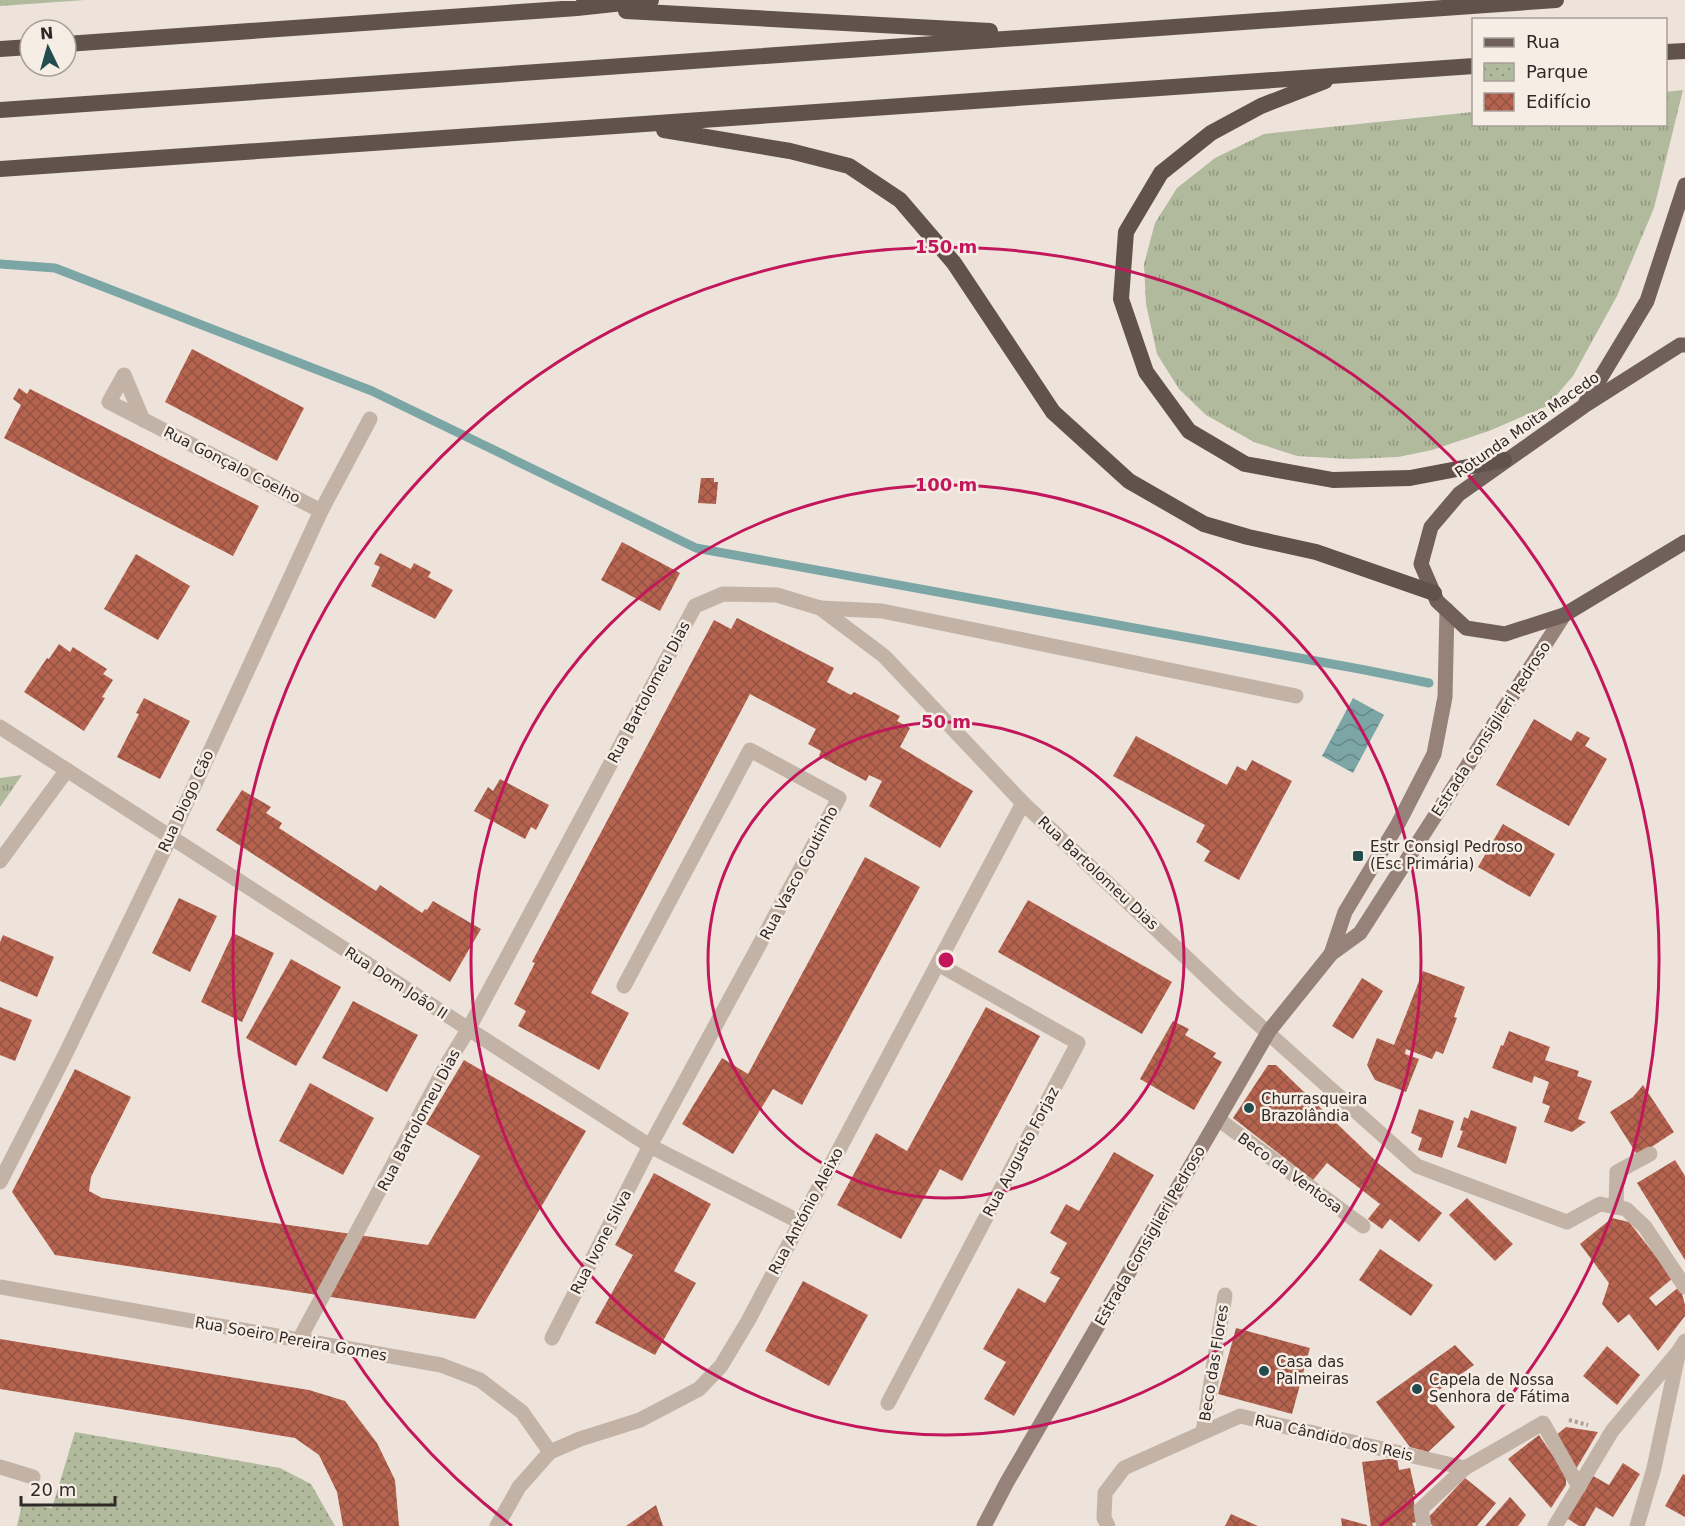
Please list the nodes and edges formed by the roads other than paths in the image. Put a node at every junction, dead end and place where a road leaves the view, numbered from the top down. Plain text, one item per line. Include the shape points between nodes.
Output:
1 (651, 0) edge
2 (1556, 0) edge
3 (577, 8) junction
4 (1061, 35) junction
5 (78, 43) edge
6 (18, 48) edge
7 (0, 49) edge
8 (1685, 51) edge
9 (1667, 52) edge
10 (1472, 66) edge
11 (1343, 75) junction
12 (0, 110) edge
13 (637, 125) junction
14 (0, 169) edge
15 (1685, 185) edge
16 (1685, 345) edge
17 (1584, 406) junction
18 (370, 419) dead end
19 (142, 420) dead end
20 (1504, 460) junction
21 (321, 511) junction
22 (1685, 542) edge
23 (1434, 593) junction
24 (820, 608) junction
25 (1447, 610) junction
26 (1564, 615) junction
27 (1296, 696) dead end
28 (0, 727) edge
29 (68, 770) junction
30 (1023, 803) junction
31 (171, 836) junction
32 (0, 861) edge
33 (1330, 954) junction
34 (938, 964) junction
35 (624, 986) dead end
36 (468, 1030) junction
37 (1269, 1031) junction
38 (1218, 1119) junction
39 (650, 1146) junction
40 (1650, 1154) dead end
41 (0, 1182) edge
42 (1616, 1207) junction
43 (800, 1222) junction
44 (1363, 1226) dead end
45 (0, 1287) edge
46 (1685, 1287) edge
47 (1225, 1295) dead end
48 (552, 1338) dead end
49 (299, 1340) junction
50 (1682, 1347) edge
51 (888, 1403) dead end
52 (1203, 1432) junction
53 (550, 1452) junction
54 (0, 1467) edge
55 (1465, 1468) junction
56 (33, 1477) dead end
57 (1579, 1487) junction
58 (1106, 1522) edge
59 (497, 1526) edge
60 (984, 1526) edge
61 (1424, 1526) edge
62 (1555, 1526) edge
63 (1637, 1526) edge

1 - 3 highway
2 - 4 highway
3 - 4 highway
3 - 5 highway
4 - 12 highway
6 - 7 highway
8 - 9 highway
10 - 11 highway
11 - 13 highway
11 - 20 highway via 1261,106 1211,133 1161,173 1126,232 1121,299 1146,372 1189,431 1245,464 1344,480 1410,478
13 - 14 highway
13 - 23 highway via 790,150 849,166 900,200 954,263 1053,412 1129,481 1204,524 1316,552
15 - 17 main road via 1647,300
16 - 17 main road, Rotunda Moita Macedo
17 - 20 main road, Rotunda Moita Macedo
18 - 21 street, Rua Diogo Cão
19 - 21 street, Rua Gonçalo Coelho
20 - 23 main road, Rotunda Moita Macedo via 1459,494 1431,527 1421,564
21 - 31 street, Rua Diogo Cão
22 - 26 main road, Rotunda Moita Macedo
23 - 25 main road, Rotunda Moita Macedo
24 - 27 street via 882,611
24 - 30 street, Rua Bartolomeu Dias via 885,656
24 - 36 street, Rua Bartolomeu Dias via 777,595 734,594 723,594 695,606
25 - 26 main road, Rotunda Moita Macedo via 1466,628 1505,634
25 - 33 main road, Estrada Consiglieri Pedroso via 1445,697 1434,754 1345,912
26 - 33 main road, Estrada Consiglieri Pedroso via 1360,933
28 - 29 street, Rua Dom João II
29 - 31 street, Rua Dom João II
29 - 32 street
30 - 34 street, Rua António Aleixo
30 - 37 street, Rua Bartolomeu Dias via 1230,999
31 - 36 street, Rua Dom João II
31 - 41 street, Rua Diogo Cão
33 - 37 main road, Estrada Consiglieri Pedroso
34 - 43 street, Rua António Aleixo
34 - 51 street, Rua Augusto Forjaz via 1078,1043
35 - 39 street, Rua Vasco Coutinho via 750,750 839,798
36 - 39 street, Rua Dom João II
36 - 49 street, Rua Bartolomeu Dias
37 - 38 main road, Estrada Consiglieri Pedroso
37 - 42 street, Rua Bartolomeu Dias via 1417,1166 1567,1222 1600,1204
38 - 44 street, Beco da Ventosa
38 - 60 main road, Estrada Consiglieri Pedroso
39 - 43 street, Rua Dom João II
39 - 48 street, Rua Ivone Silva
40 - 42 street via 1617,1172
42 - 46 street via 1626,1209 1645,1227
43 - 53 street, Rua António Aleixo via 721,1366 699,1389 640,1420
45 - 49 street, Rua Soeiro Pereira Gomes
47 - 52 street, Beco das Flores
49 - 53 street, Rua Soeiro Pereira Gomes via 441,1365 480,1380 522,1412
50 - 57 street via 1612,1431
50 - 63 street
52 - 55 street, Rua Cândido dos Reis via 1240,1416
52 - 58 street, Rua Cândido dos Reis via 1124,1468 1105,1493
53 - 59 street, Rua António Aleixo via 519,1488
54 - 56 street
55 - 57 street via 1543,1423
55 - 61 street via 1421,1509
57 - 62 street

